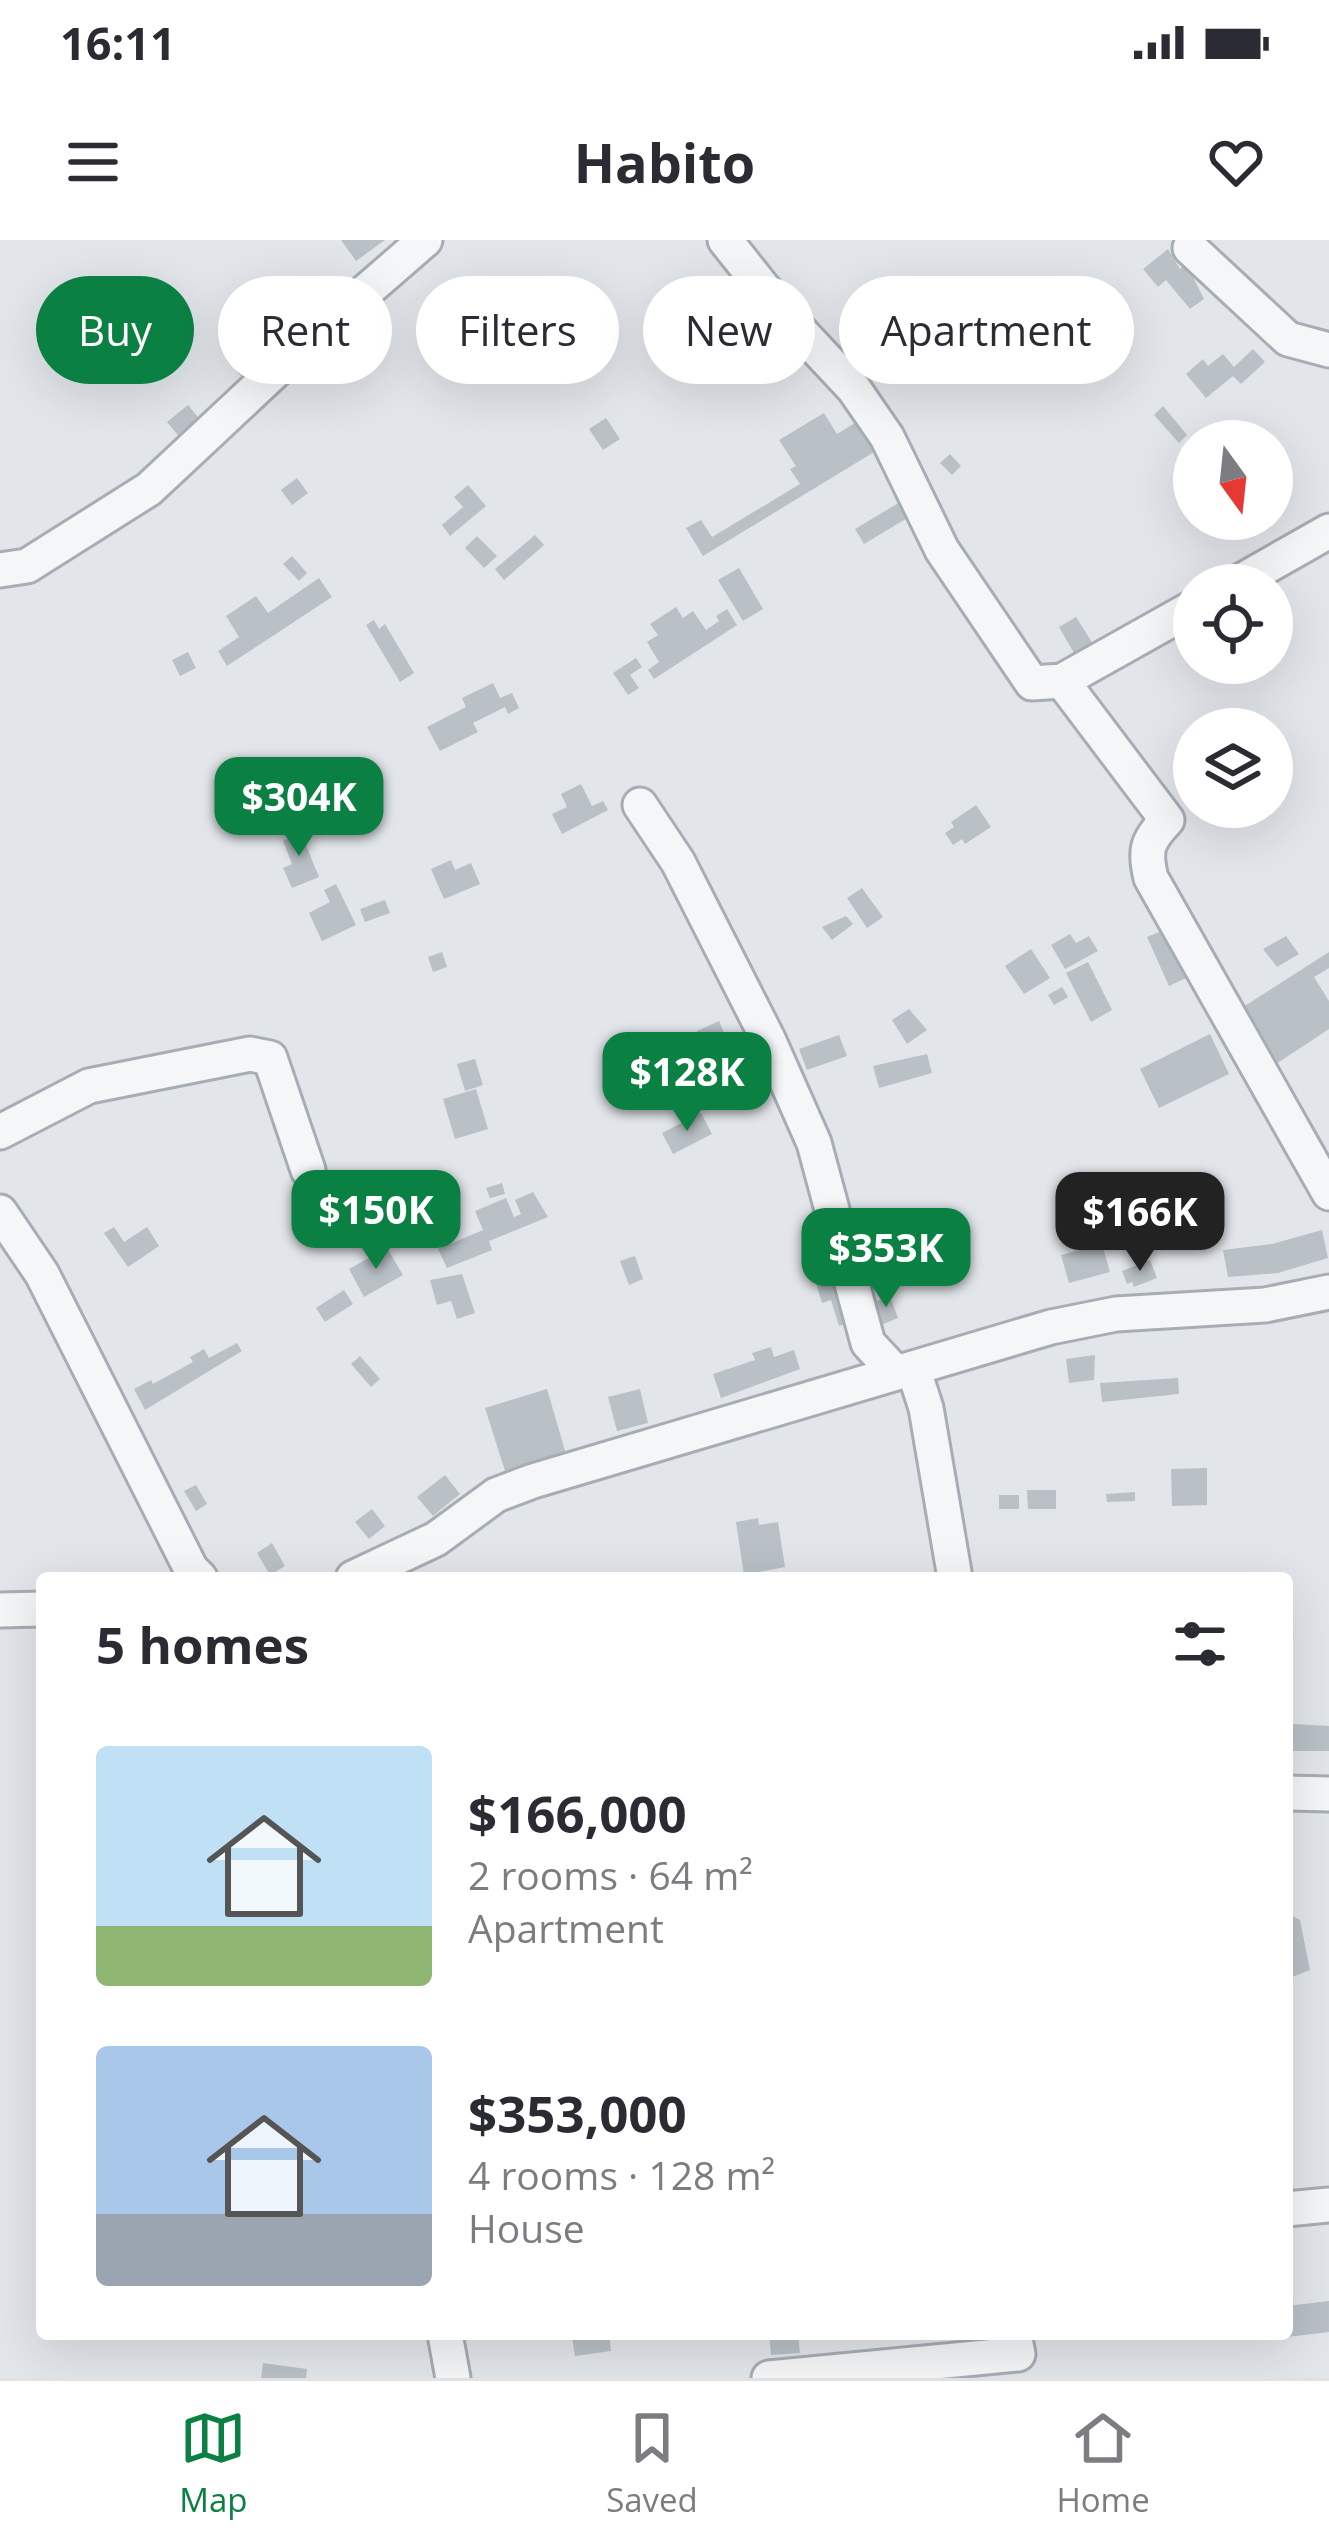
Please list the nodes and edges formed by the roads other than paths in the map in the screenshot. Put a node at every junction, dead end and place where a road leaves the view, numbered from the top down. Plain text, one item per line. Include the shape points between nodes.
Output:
1 (425, 240) edge
2 (725, 240) edge
3 (1190, 248) dead end
4 (1329, 350) edge
5 (1329, 532) edge
6 (1272, 564) edge
7 (0, 570) edge
8 (1173, 619) edge
9 (1062, 681) junction
10 (640, 806) dead end
11 (0, 1132) edge
12 (308, 1170) dead end
13 (1329, 1193) edge
14 (0, 1211) edge
15 (1329, 1292) edge
16 (905, 1370) junction
17 (194, 1572) edge
18 (366, 1572) edge
19 (954, 1572) edge
20 (36, 1609) edge
21 (0, 1610) edge
22 (1293, 1793) edge
23 (1329, 1794) edge
24 (1329, 2205) edge
25 (1293, 2208) edge
26 (446, 2340) edge
27 (1018, 2355) edge
28 (453, 2378) edge
29 (769, 2378) edge

1 - 7 street via 149,489 27,566
2 - 9 street via 854,389 942,550 1032,683
3 - 4 street via 1288,339
5 - 6 street
8 - 9 street
9 - 13 street via 1167,820 1144,853 1151,878
10 - 16 street via 678,862 814,1143 868,1343
11 - 12 street via 89,1086 250,1054 270,1058
14 - 17 street via 42,1274
15 - 16 street via 1116,1314
16 - 18 street via 533,1480
16 - 19 street via 926,1408
20 - 21 street
22 - 23 street
24 - 25 street
26 - 28 street
27 - 29 street

